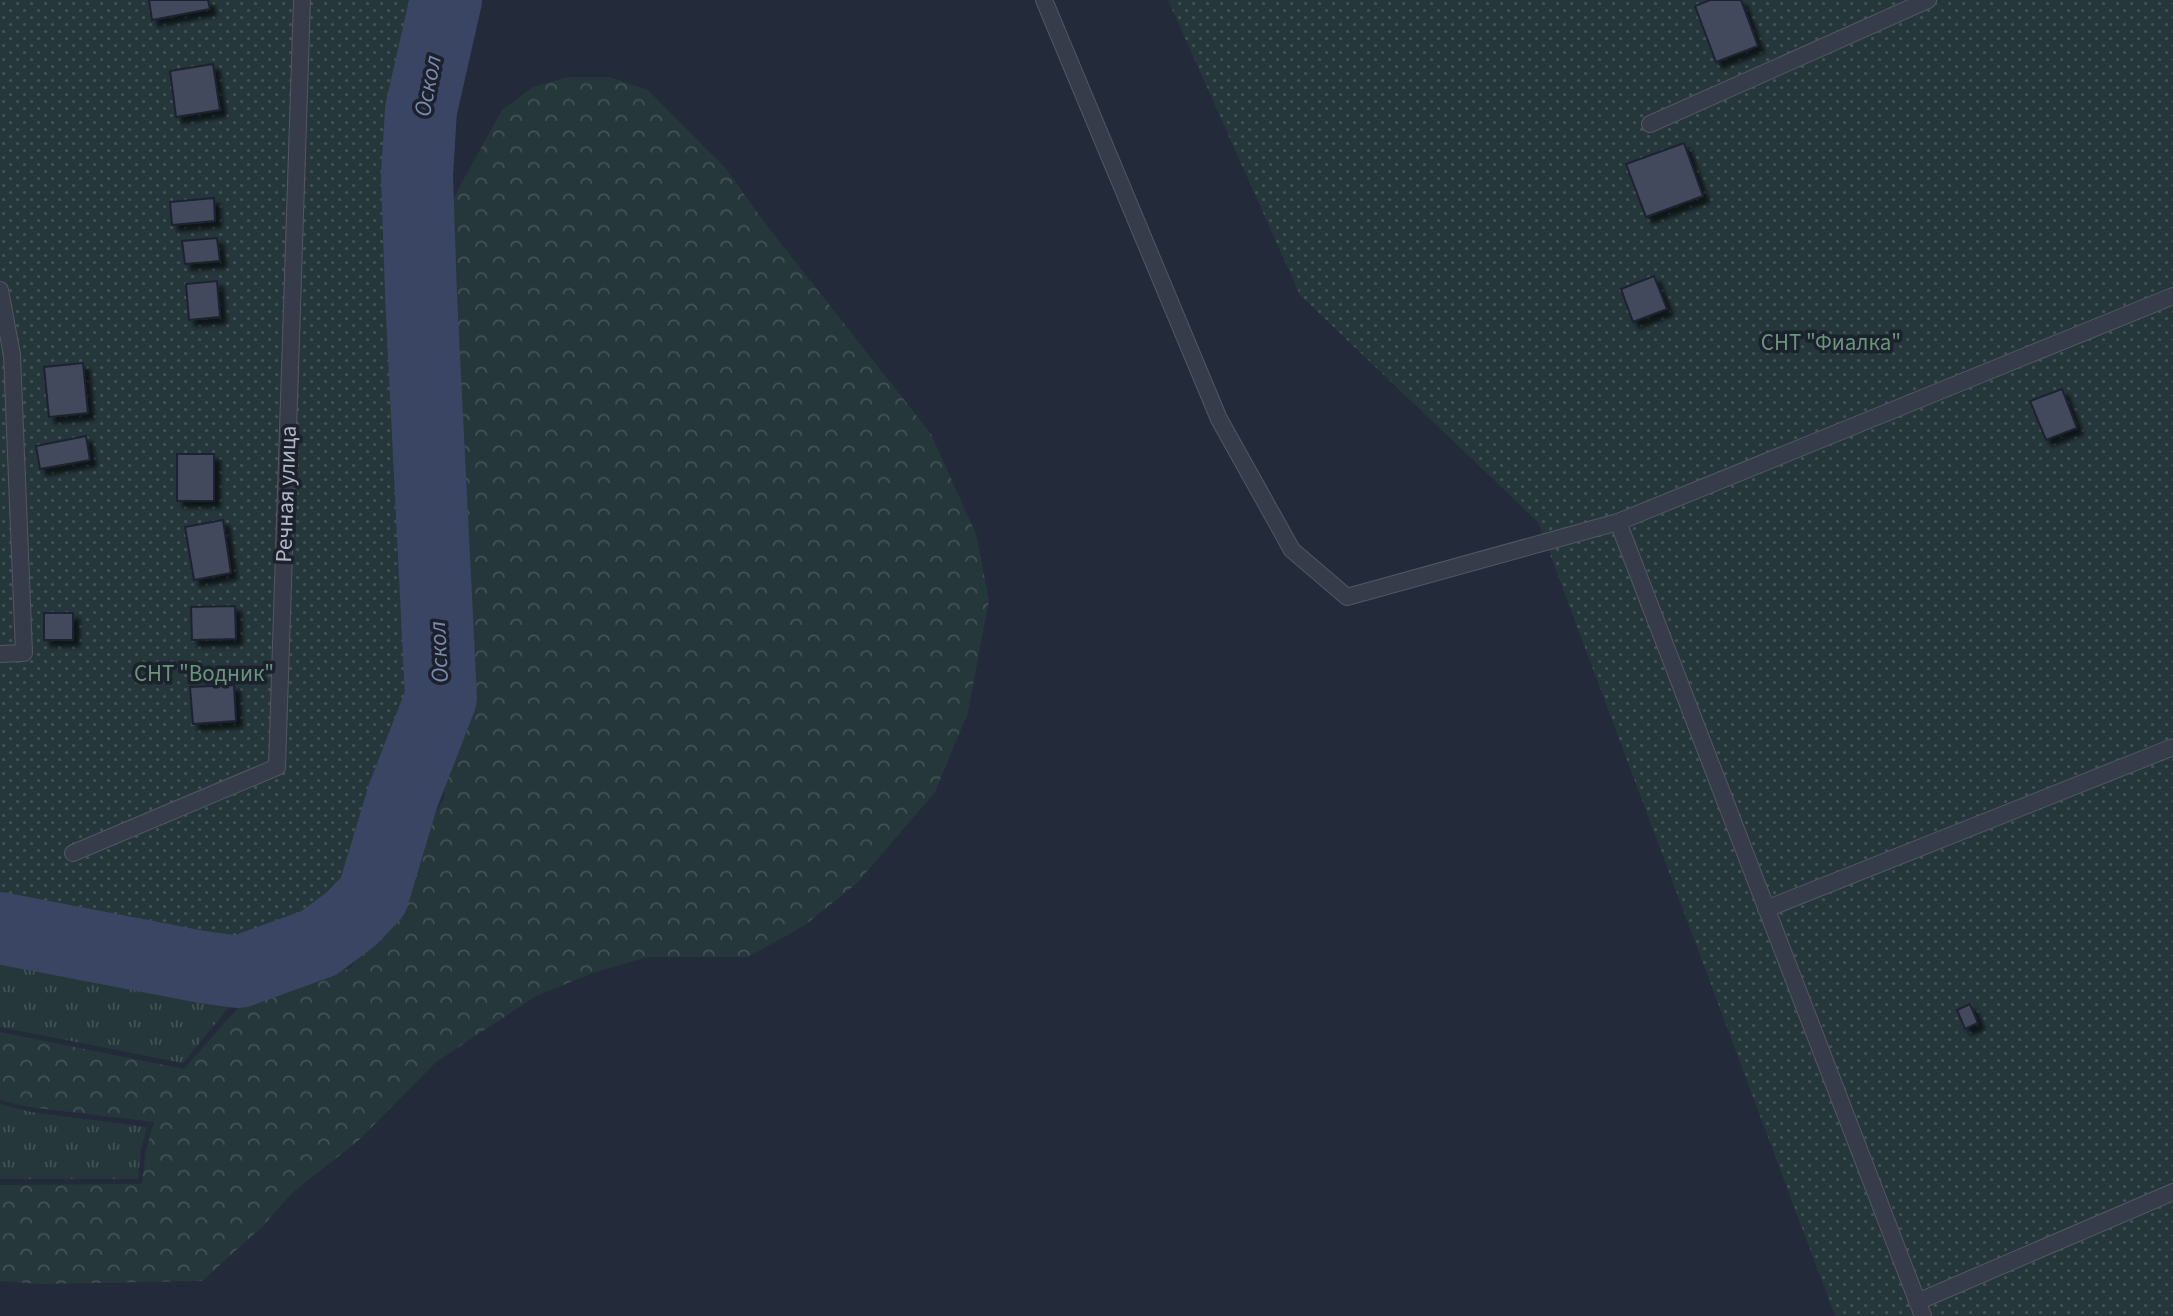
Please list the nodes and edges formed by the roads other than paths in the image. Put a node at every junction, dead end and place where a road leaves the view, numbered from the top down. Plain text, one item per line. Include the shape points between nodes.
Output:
1 (302, 0) edge
2 (1044, 0) edge
3 (1928, 0) edge
4 (1650, 124) dead end
5 (0, 290) edge
6 (2173, 296) edge
7 (6, 356) edge
8 (1618, 522) junction
9 (0, 654) edge
10 (2173, 747) edge
11 (73, 853) dead end
12 (1766, 909) junction
13 (2173, 1192) edge
14 (1920, 1309) edge

1 - 11 lane, Речная улица via 277,767
2 - 8 lane via 1219,419 1292,550 1347,597
3 - 4 lane
5 - 7 lane
6 - 8 lane
7 - 9 lane via 24,653
8 - 12 lane
10 - 12 lane
12 - 14 lane
13 - 14 lane

